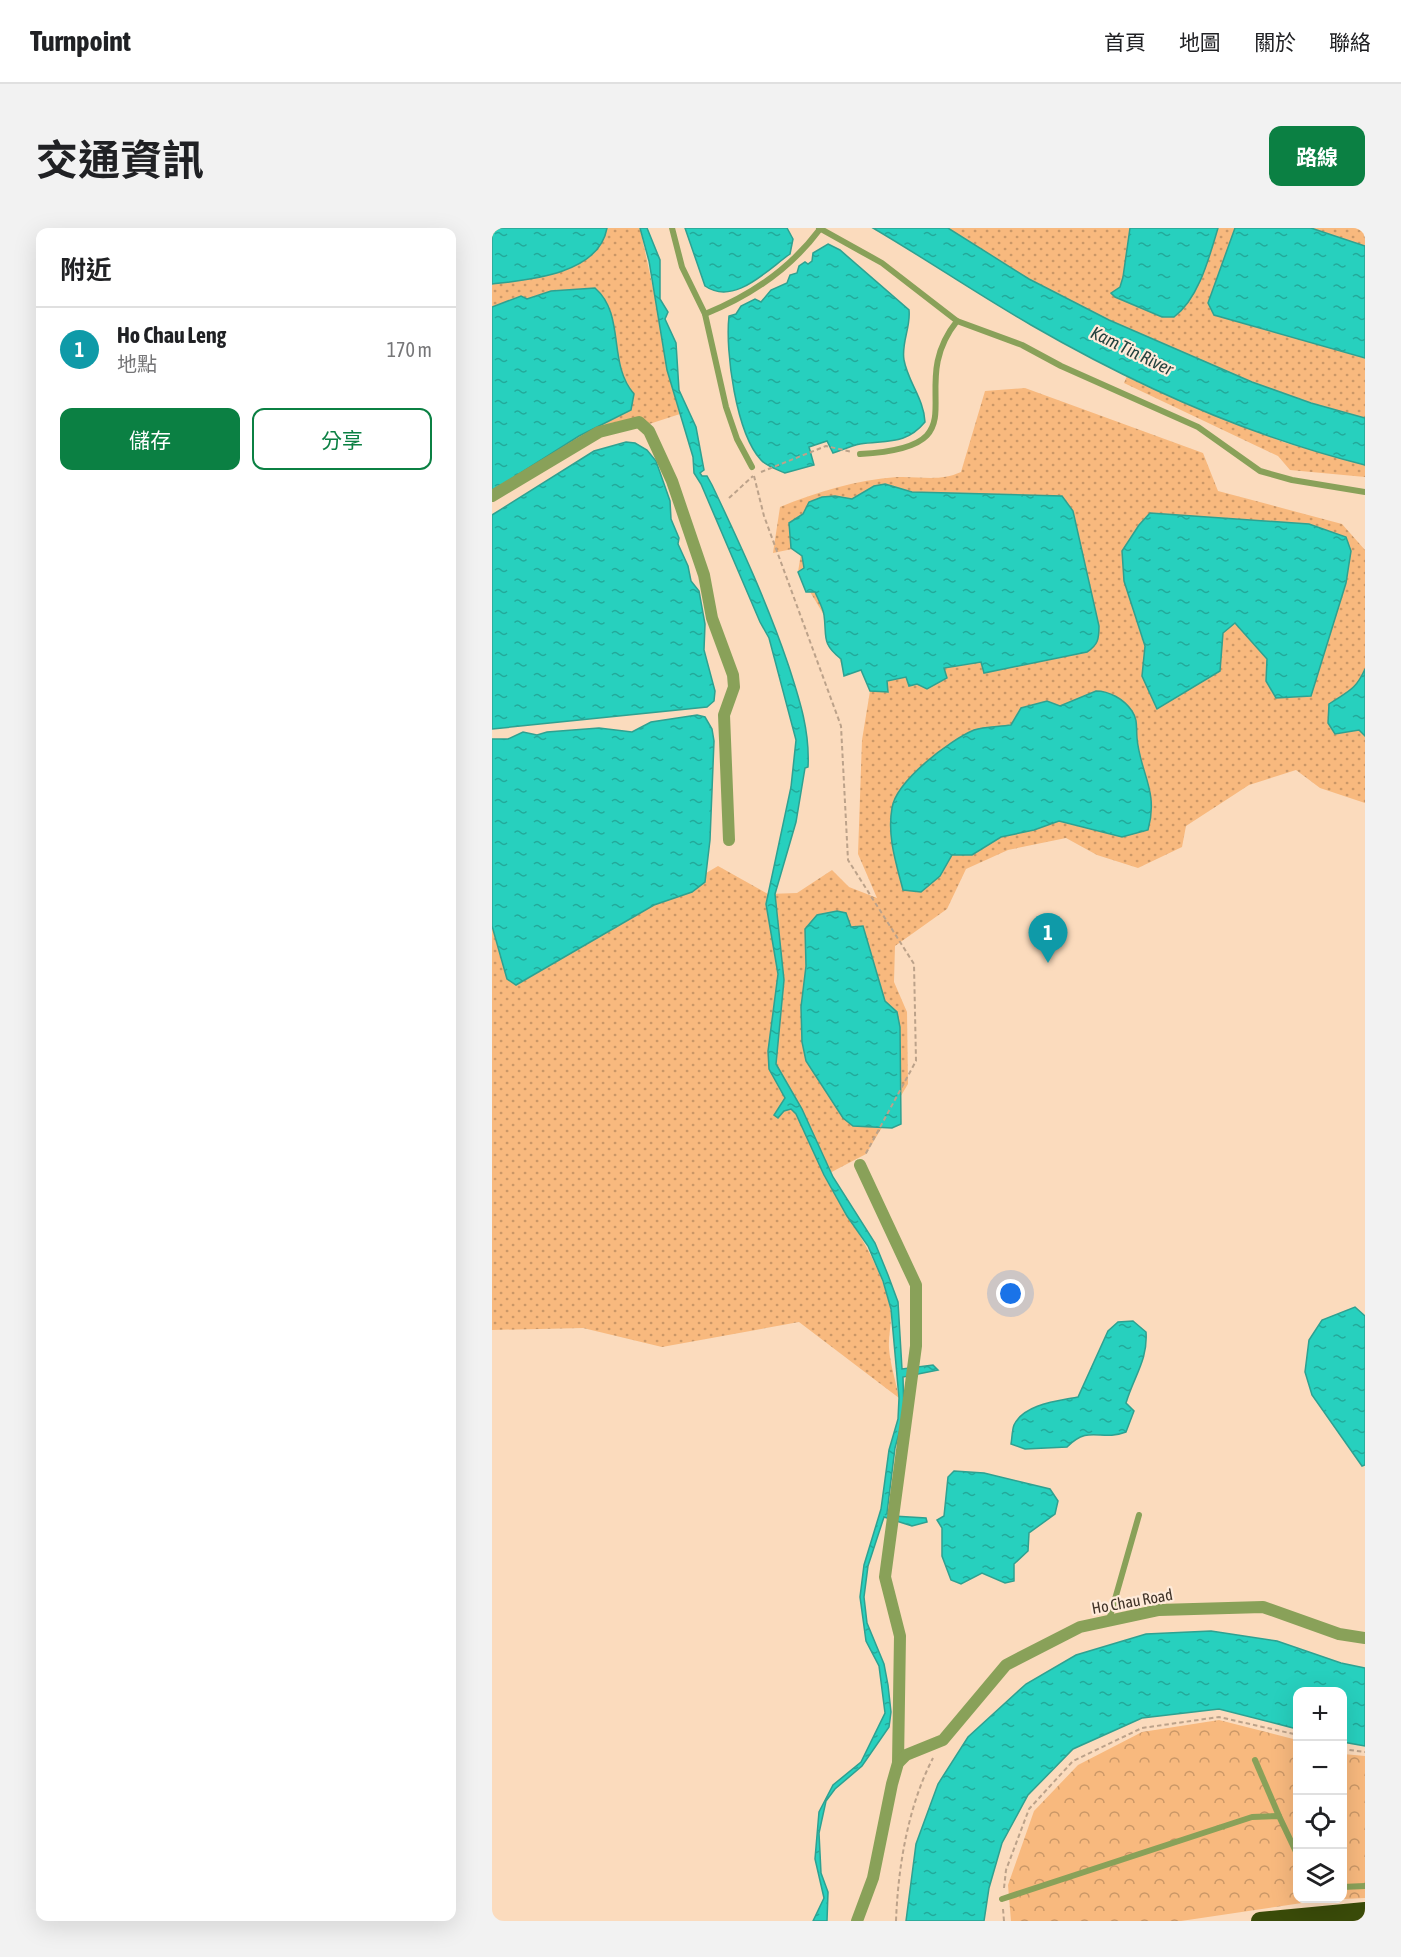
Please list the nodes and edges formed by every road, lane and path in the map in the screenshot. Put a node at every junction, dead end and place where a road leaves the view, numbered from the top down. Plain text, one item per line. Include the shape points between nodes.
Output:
1 (672, 228) edge
2 (820, 228) edge
3 (705, 314) junction
4 (957, 321) junction
5 (860, 454) joint
6 (752, 467) joint
7 (754, 475) junction
8 (1365, 492) edge
9 (492, 496) edge
10 (729, 498) dead end
11 (729, 840) dead end
12 (860, 1165) joint
13 (1139, 1515) dead end
14 (1109, 1620) junction
15 (1365, 1638) edge
16 (1293, 1734) edge
17 (944, 1740) junction
18 (1347, 1750) edge
19 (1365, 1752) edge
20 (1255, 1760) dead end
21 (898, 1763) junction
22 (1279, 1816) junction
23 (1295, 1849) edge
24 (1365, 1886) edge
25 (1347, 1887) edge
26 (1002, 1899) junction
27 (1364, 1911) edge
28 (857, 1921) edge
29 (896, 1921) edge
30 (1004, 1921) edge
31 (1260, 1921) edge

1 - 3 lane via 682,267
2 - 3 lane via 783,270 729,304
2 - 4 lane via 882,263
3 - 6 lane via 726,407
4 - 5 lane via 940,346 932,433 920,444 896,452
4 - 8 lane via 1022,345 1198,427 1260,471
5 - 7 path via 826,446
6 - 7 path
7 - 10 path
7 - 12 path via 764,516 841,726 848,860 914,964 916,1061
9 - 11 street via 599,432 639,422 649,431 672,481 697,553 712,618 733,675 734,687 724,715
12 - 21 street via 916,1285 916,1346 885,1577 900,1636
13 - 14 lane
14 - 15 street, Ho Chau Road via 1159,1610 1263,1606 1339,1634
14 - 17 street, Ho Chau Road via 1080,1627 1006,1665
16 - 26 path via 1219,1716 1142,1728 1074,1761 1029,1809 1006,1870
17 - 21 street via 906,1755
17 - 29 path via 915,1802
18 - 19 path
20 - 22 lane
21 - 28 street via 873,1878
22 - 23 lane
22 - 26 lane via 1252,1817
24 - 25 lane
26 - 30 path
27 - 31 highway

